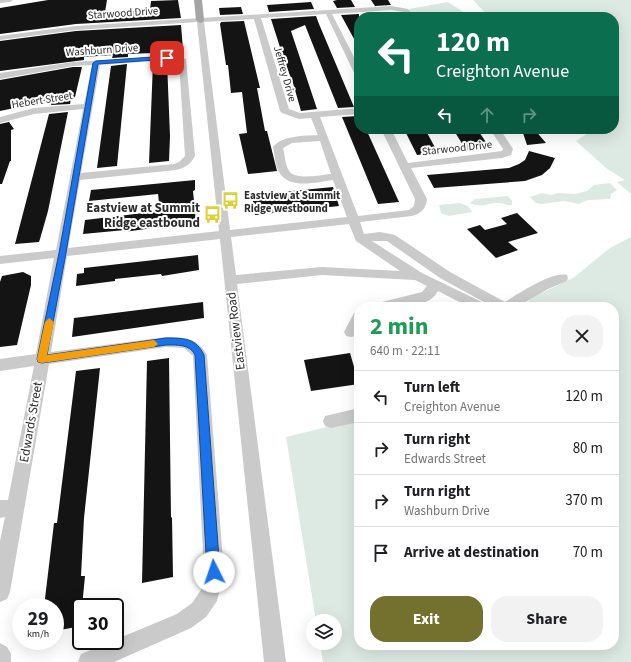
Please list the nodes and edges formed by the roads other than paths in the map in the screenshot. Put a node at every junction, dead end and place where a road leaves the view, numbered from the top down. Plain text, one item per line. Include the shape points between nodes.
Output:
1 (10, 0) edge
2 (198, 0) edge
3 (0, 1) edge
4 (328, 12) junction
5 (409, 12) edge
6 (257, 17) junction
7 (200, 20) junction
8 (0, 38) edge
9 (96, 63) junction
10 (354, 64) edge
11 (0, 76) edge
12 (88, 106) junction
13 (354, 111) edge
14 (315, 115) junction
15 (0, 120) edge
16 (389, 134) edge
17 (499, 134) edge
18 (323, 138) junction
19 (405, 166) junction
20 (337, 176) junction
21 (76, 178) junction
22 (353, 220) junction
23 (226, 235) junction
24 (360, 238) junction
25 (62, 253) junction
26 (0, 260) edge
27 (417, 276) junction
28 (562, 278) dead end
29 (230, 280) junction
30 (436, 285) junction
31 (400, 302) edge
32 (471, 302) edge
33 (496, 302) edge
34 (514, 302) edge
35 (354, 328) edge
36 (352, 332) dead end
37 (42, 359) junction
38 (0, 365) edge
39 (354, 416) edge
40 (331, 421) dead end
41 (8, 508) edge
42 (0, 592) edge
43 (0, 654) edge
44 (0, 662) edge
45 (89, 662) edge
46 (275, 662) edge

1 - 3 street
2 - 7 main road, Eastview Road
4 - 5 street, Starwood Drive via 395,8
4 - 6 street, Starwood Drive
4 - 10 street
6 - 7 street, Starwood Drive
6 - 14 street, Jeffrey Drive via 283,108 295,115
7 - 8 street, Starwood Drive via 62,29
7 - 23 street, Eastview Road
9 - 11 street, Washburn Drive via 44,68
9 - 12 street, Edwards Street
9 - 21 street, Washburn Drive via 167,58 183,61 190,156 183,164 172,168
12 - 15 street, Hebert Street via 34,111
12 - 21 street, Edwards Street
13 - 14 street, Jeffrey Drive
14 - 18 street
16 - 19 street
17 - 19 street, Starwood Drive via 508,149 507,153 502,155
18 - 20 street
18 - 20 street via 287,141 279,146 284,171 289,177 300,180
19 - 22 street via 421,199 417,211
20 - 22 street
21 - 25 street, Edwards Street
22 - 23 street
22 - 24 street
23 - 25 street
23 - 29 street, Eastview Road
24 - 27 street
24 - 33 street via 390,238 445,275
25 - 26 street
25 - 37 street, Edwards Street
27 - 29 street via 322,271
27 - 30 street
28 - 34 street
29 - 46 street, Eastview Road
30 - 31 street via 426,296
30 - 32 street
35 - 36 street
37 - 38 street
37 - 41 street, Edwards Street
37 - 45 street via 166,342 190,344 200,355 214,572 210,594 199,610 184,621
39 - 40 street
41 - 42 street, Edwards Street
43 - 44 street

